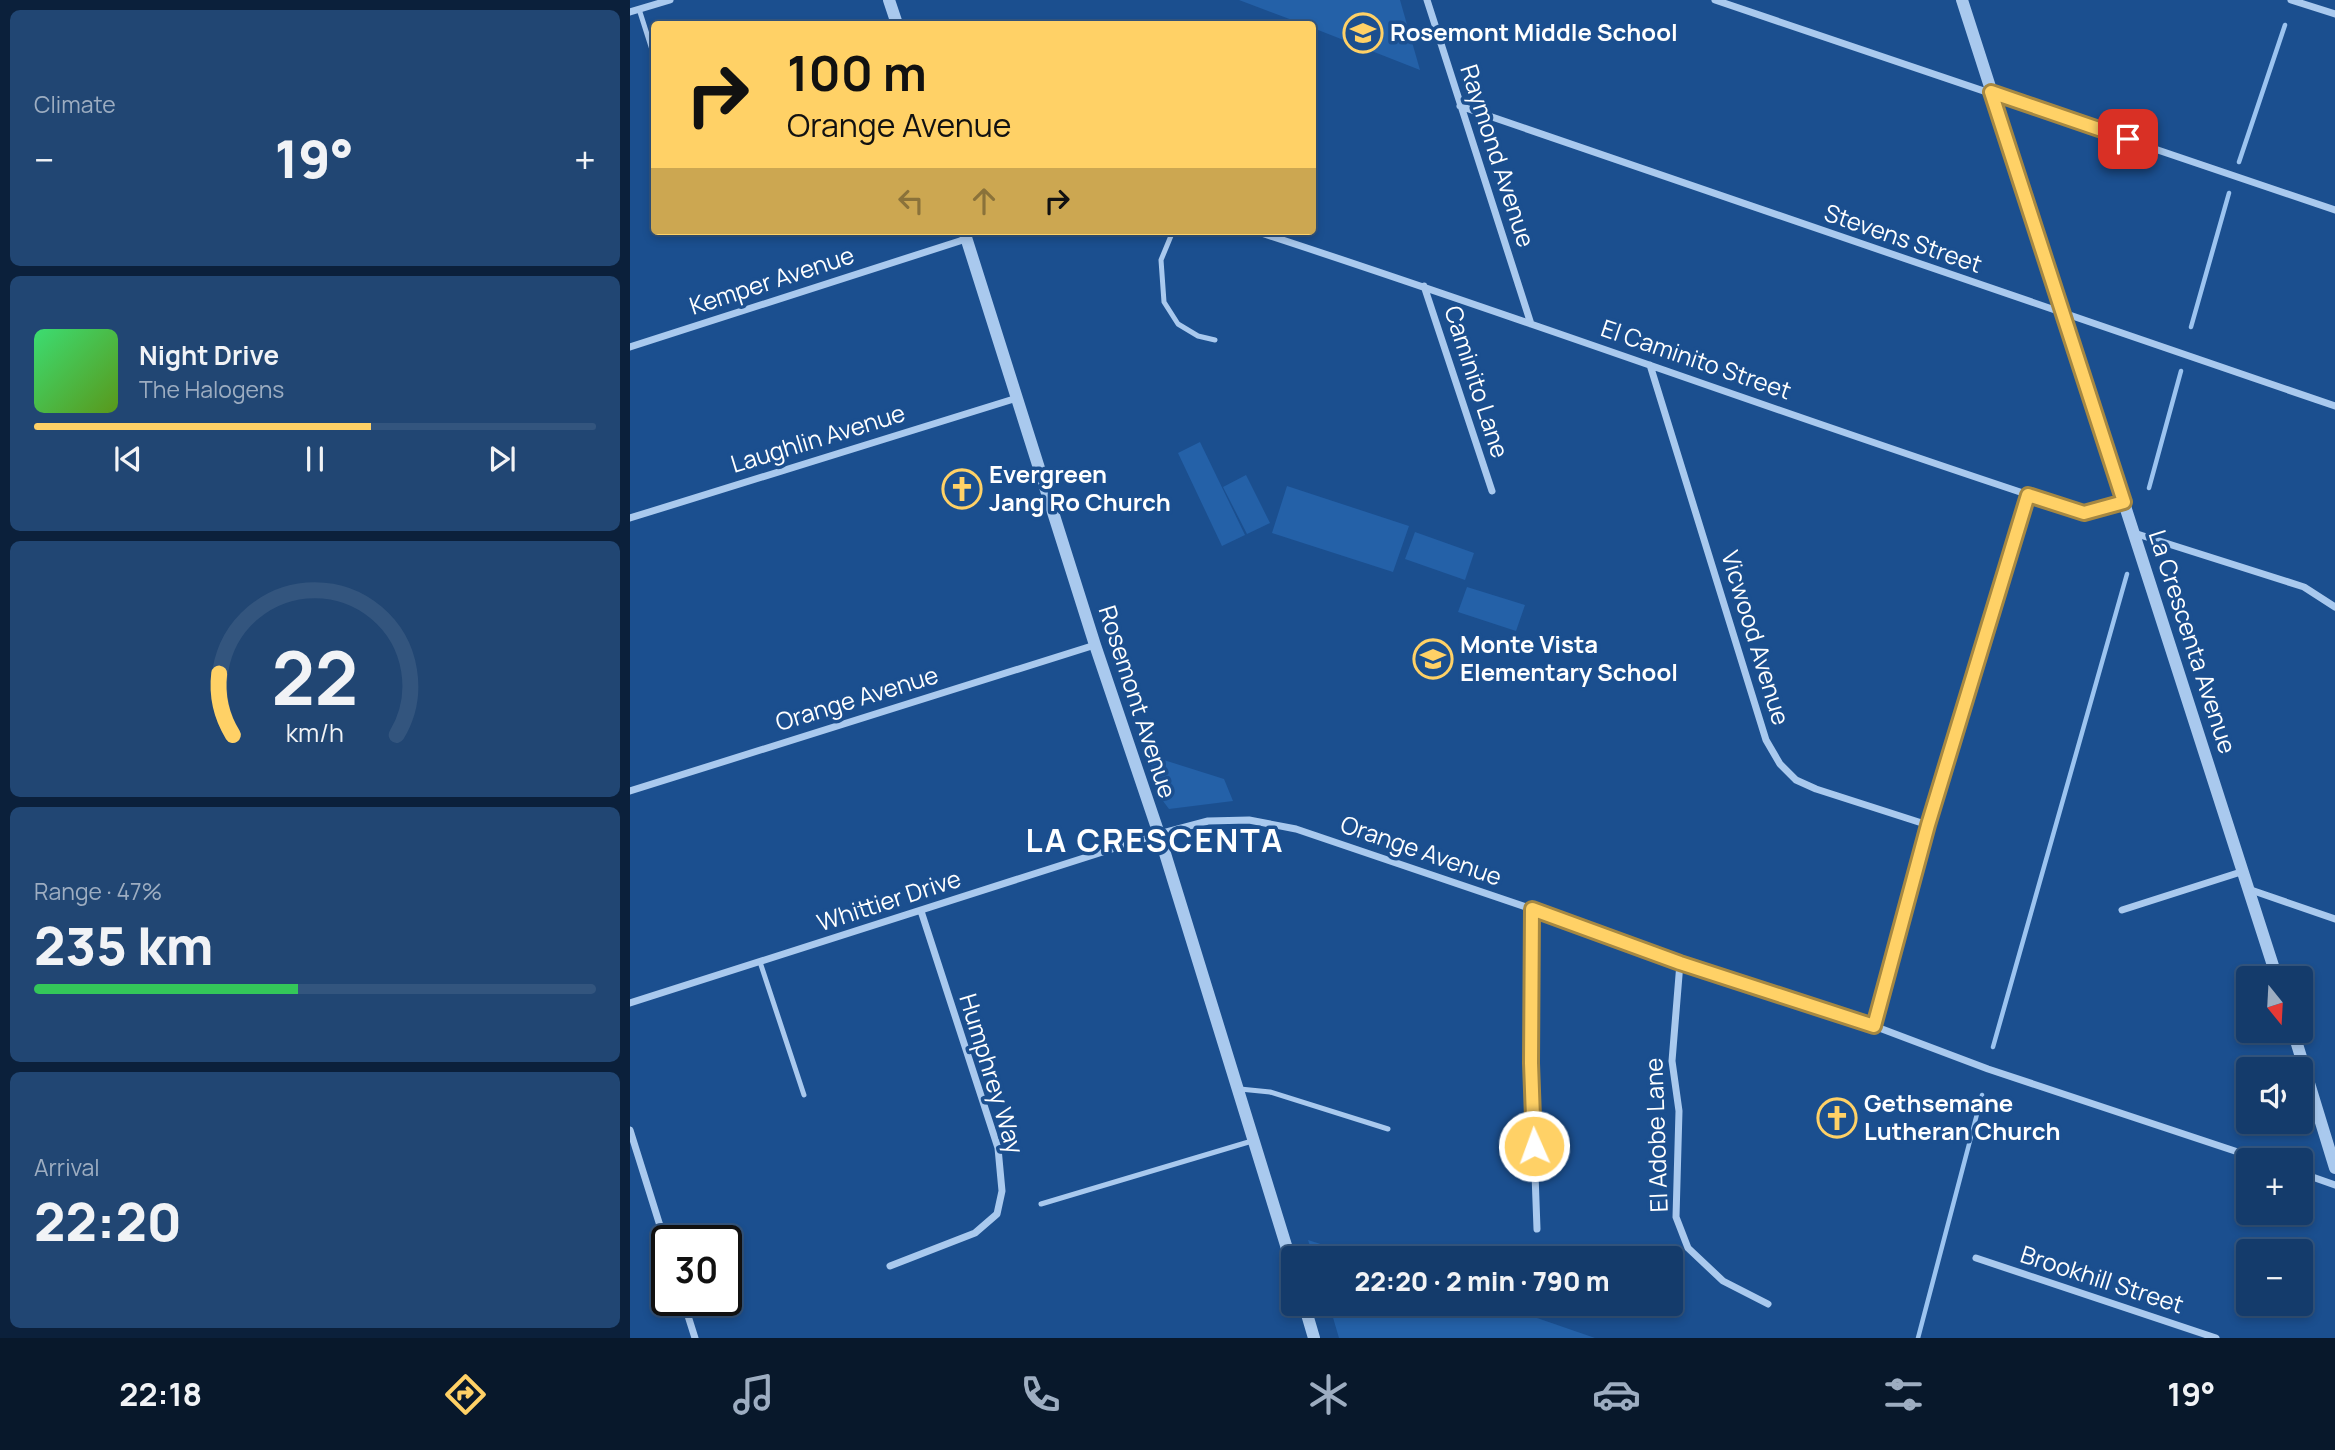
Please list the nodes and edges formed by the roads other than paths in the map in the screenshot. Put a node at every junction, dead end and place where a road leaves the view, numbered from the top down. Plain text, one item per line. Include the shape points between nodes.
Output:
1 (670, 0) edge
2 (889, 0) edge
3 (1427, 0) edge
4 (1715, 0) edge
5 (1962, 0) edge
6 (2291, 0) edge
7 (639, 9) junction
8 (630, 12) edge
9 (2335, 14) edge
10 (896, 21) edge
11 (651, 47) edge
12 (1991, 92) junction
13 (1460, 106) junction
14 (2335, 210) edge
15 (965, 235) edge
16 (1170, 235) edge
17 (1267, 235) edge
18 (1424, 286) junction
19 (2063, 314) junction
20 (1531, 324) junction
21 (1215, 340) dead end
22 (630, 347) edge
23 (1650, 365) junction
24 (1018, 398) junction
25 (2335, 405) edge
26 (1492, 491) dead end
27 (2028, 495) junction
28 (2124, 502) junction
29 (630, 518) edge
30 (2134, 533) junction
31 (2335, 607) edge
32 (1095, 645) junction
33 (630, 791) edge
34 (1928, 825) junction
35 (1159, 834) junction
36 (2244, 872) junction
37 (2250, 890) junction
38 (1532, 909) junction
39 (2122, 910) dead end
40 (921, 911) junction
41 (2335, 919) edge
42 (760, 962) junction
43 (1680, 963) junction
44 (2273, 966) edge
45 (630, 1003) edge
46 (1874, 1026) junction
47 (2297, 1043) edge
48 (1240, 1089) junction
49 (804, 1095) dead end
50 (1388, 1129) dead end
51 (630, 1130) edge
52 (1255, 1140) junction
53 (2236, 1151) edge
54 (2335, 1168) edge
55 (2313, 1177) edge
56 (2335, 1185) edge
57 (1041, 1204) dead end
58 (660, 1225) edge
59 (1537, 1229) dead end
60 (1286, 1246) edge
61 (1976, 1258) dead end
62 (890, 1266) dead end
63 (1768, 1304) dead end
64 (688, 1316) edge
65 (1308, 1316) edge
66 (695, 1338) edge
67 (1314, 1338) edge
68 (2216, 1338) edge

1 - 7 street
2 - 10 street
3 - 13 street, Raymond Avenue
4 - 12 street
5 - 12 street, La Crescenta Avenue
6 - 9 street
7 - 8 street
7 - 11 lane
12 - 14 street
12 - 19 street, La Crescenta Avenue
13 - 19 street, Stevens Street
13 - 20 street, Raymond Avenue
15 - 22 street, Kemper Avenue
15 - 24 street, Rosemont Avenue
16 - 21 lane via 1161,260 1164,302 1178,324
17 - 18 street, El Caminito Street
18 - 20 street, El Caminito Street
18 - 26 street, Caminito Lane
19 - 25 street, Stevens Street
19 - 28 street, La Crescenta Avenue
20 - 23 street, El Caminito Street
23 - 27 street, El Caminito Street
23 - 34 street, Vicwood Avenue via 1766,740 1780,764 1796,780 1816,789
24 - 29 street, Laughlin Avenue
24 - 32 street, Rosemont Avenue
27 - 28 street, El Caminito Street via 2084,513
27 - 34 street
28 - 30 street, La Crescenta Avenue
30 - 31 street via 2304,587
30 - 36 street, La Crescenta Avenue
32 - 33 street, Orange Avenue
32 - 35 street, Rosemont Avenue
34 - 46 street
35 - 38 street, Orange Avenue via 1208,821 1249,820 1296,829
35 - 40 street, Whittier Drive
35 - 48 street, Rosemont Avenue
36 - 37 street, La Crescenta Avenue
36 - 39 street
37 - 41 street
37 - 44 street, La Crescenta Avenue
38 - 43 street, Orange Avenue
38 - 59 street
40 - 42 street, Whittier Drive
40 - 62 street, Humphrey Way via 998,1148 1002,1191 998,1214 975,1233
42 - 45 street, Whittier Drive
42 - 49 lane
43 - 46 street, Orange Avenue
43 - 63 street, El Adobe Lane via 1672,1061 1679,1111 1676,1217 1688,1248 1723,1281
46 - 53 street, Orange Avenue
47 - 54 street
48 - 50 lane via 1270,1092
48 - 52 street, Rosemont Avenue
51 - 58 street
52 - 57 lane
52 - 60 street, Rosemont Avenue
55 - 56 street
61 - 68 street, Brookhill Street
64 - 66 street
65 - 67 street

